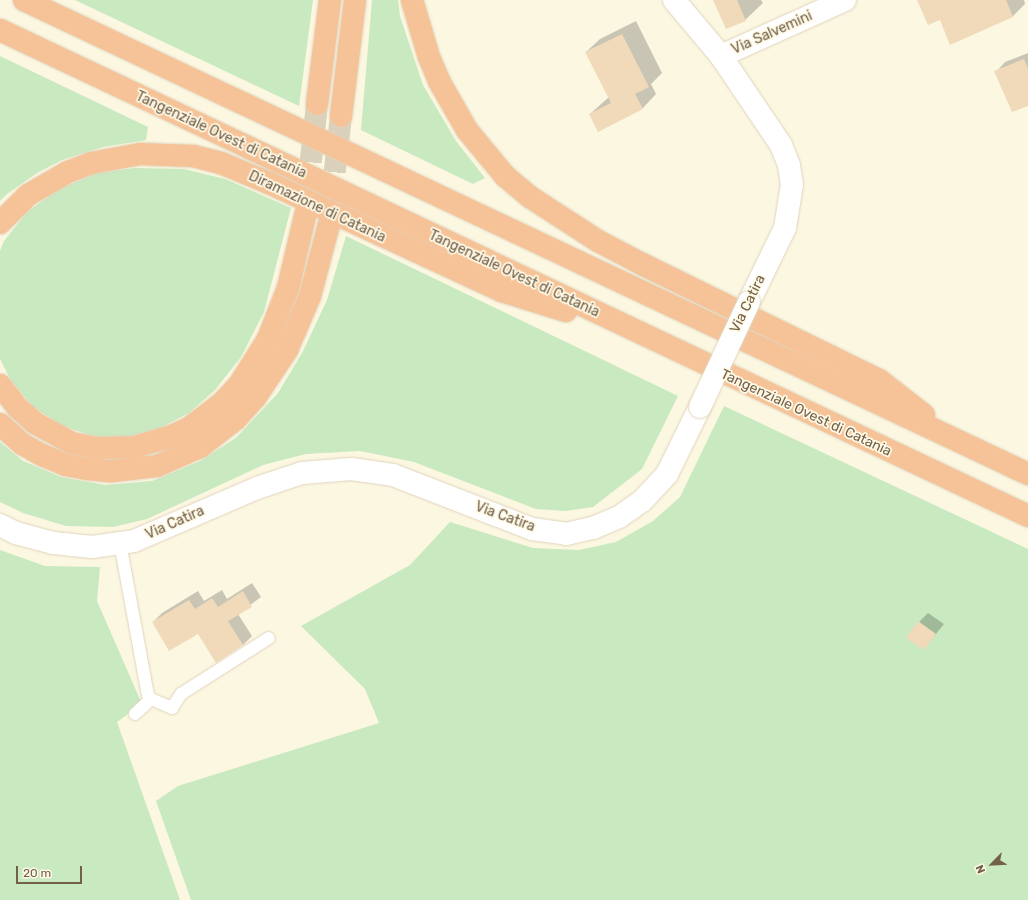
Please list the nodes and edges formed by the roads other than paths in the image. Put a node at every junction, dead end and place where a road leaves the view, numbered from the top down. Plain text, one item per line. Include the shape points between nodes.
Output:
1 (24, 0) edge
2 (330, 0) edge
3 (355, 0) edge
4 (412, 0) edge
5 (674, 0) edge
6 (846, 0) edge
7 (0, 30) edge
8 (721, 56) junction
9 (317, 104) tunnel mouth
10 (341, 116) tunnel mouth
11 (306, 212) tunnel mouth
12 (0, 223) edge
13 (329, 224) tunnel mouth
14 (641, 334) junction
15 (0, 385) edge
16 (0, 424) edge
17 (953, 438) junction
18 (1028, 474) edge
19 (1028, 516) edge
20 (0, 525) edge
21 (120, 543) junction
22 (269, 638) dead end
23 (151, 699) junction
24 (135, 714) dead end

1 - 17 highway
2 - 9 highway
3 - 10 highway
4 - 17 highway via 439,81 467,130 506,176 530,197 598,241 879,380
5 - 8 street, Via Catira
6 - 8 street, Via Salvemini
7 - 14 highway, Tangenziale Ovest di Catania
8 - 21 street, Via Catira, bridge via 781,145 789,165 792,186 785,228 667,474 647,496 619,517 593,528 566,534 532,529 393,475 351,469 302,473 257,488 134,541
11 - 15 highway, Diramazione di Catania via 288,288 268,339 239,385 222,403 189,428 169,438 134,447 95,448 72,443 36,423 18,408
12 - 14 highway, Diramazione di Catania via 28,194 68,172 91,163 140,154 193,156 221,163 269,183 502,291
13 - 16 highway, Diramazione di Catania via 310,296 287,350 245,409 219,434 200,447 178,459 143,469 87,469 66,465 42,455 22,444
14 - 19 highway, Tangenziale Ovest di Catania
17 - 18 highway
20 - 21 street, Via Catira via 16,533 54,544 92,547
21 - 23 lane via 148,695
22 - 23 lane via 181,694 172,708
23 - 24 lane

